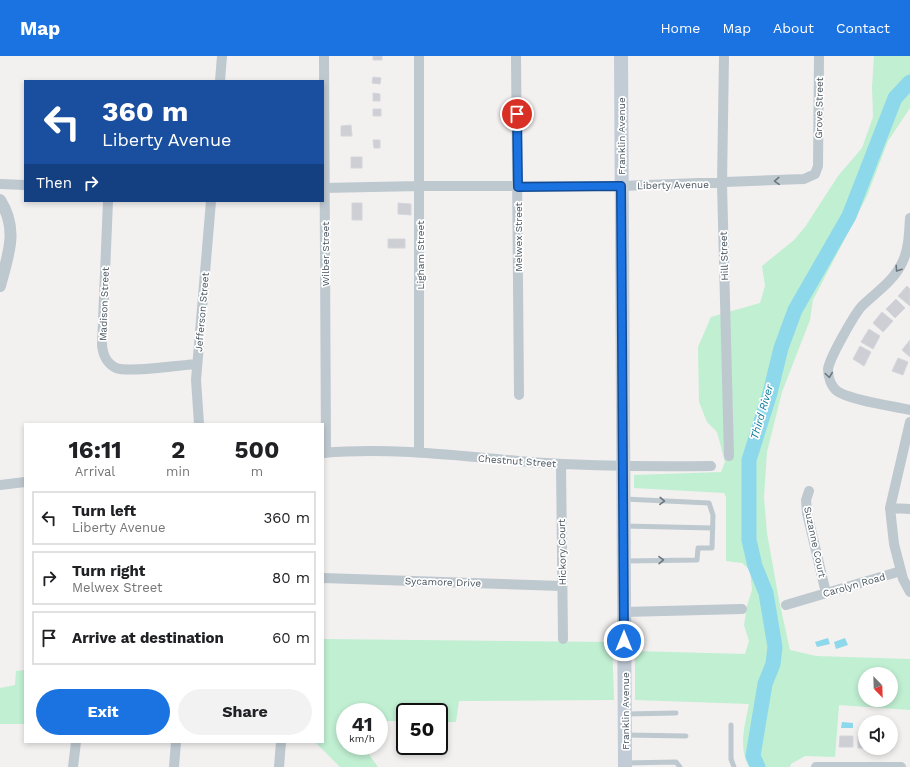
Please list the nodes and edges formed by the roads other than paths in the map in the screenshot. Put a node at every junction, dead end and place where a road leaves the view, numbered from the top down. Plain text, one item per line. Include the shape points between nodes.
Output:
1 (222, 56) edge
2 (324, 56) edge
3 (419, 56) edge
4 (516, 56) edge
5 (621, 56) edge
6 (724, 56) edge
7 (819, 56) edge
8 (220, 80) edge
9 (818, 160) joint
10 (0, 184) edge
11 (722, 184) junction
12 (24, 185) edge
13 (420, 186) junction
14 (621, 186) junction
15 (518, 187) junction
16 (324, 188) edge
17 (0, 200) edge
18 (108, 202) edge
19 (211, 202) edge
20 (910, 218) edge
21 (0, 286) edge
22 (197, 364) junction
23 (519, 394) dead end
24 (910, 410) edge
25 (910, 422) edge
26 (199, 423) edge
27 (324, 453) edge
28 (419, 453) junction
29 (729, 456) dead end
30 (560, 464) junction
31 (711, 466) dead end
32 (623, 467) junction
33 (24, 482) edge
34 (0, 485) edge
35 (809, 491) dead end
36 (624, 499) junction
37 (890, 508) junction
38 (910, 509) edge
39 (624, 526) junction
40 (713, 528) junction
41 (624, 561) junction
42 (901, 571) junction
43 (324, 578) edge
44 (562, 586) junction
45 (910, 592) edge
46 (826, 593) junction
47 (786, 605) dead end
48 (742, 609) dead end
49 (624, 612) junction
50 (563, 639) dead end
51 (676, 713) dead end
52 (625, 714) junction
53 (732, 724) dead end
54 (625, 735) junction
55 (686, 736) dead end
56 (76, 743) edge
57 (176, 743) edge
58 (281, 743) edge
59 (625, 765) edge
60 (73, 767) edge
61 (174, 767) edge
62 (278, 767) edge
63 (680, 767) edge
64 (734, 767) edge
65 (816, 767) edge
66 (901, 767) edge

1 - 8 street
2 - 16 street, Wilber Street
3 - 13 street, Ligham Street
4 - 15 street, Melwex Street
5 - 14 main road, Franklin Avenue
6 - 11 street, Hill Street
7 - 9 street, Grove Street
9 -> 11 street, Liberty Avenue via 815,174 804,179
10 - 12 street
11 - 14 street, Liberty Avenue
11 - 29 street, Hill Street
13 - 15 street, Liberty Avenue
13 - 16 street, Liberty Avenue
13 - 28 street, Ligham Street
14 - 15 street, Liberty Avenue
14 - 32 main road, Franklin Avenue
15 - 23 street, Melwex Street
16 - 27 street, Wilber Street
17 - 21 street via 10,221 12,233
18 - 22 street, Madison Street via 102,345 105,359 123,370
19 - 22 street, Jefferson Street
20 -> 24 street via 902,263 890,280 854,317 832,359 828,374 834,388 845,395
22 - 26 street, Jefferson Street
25 - 37 street
27 - 28 street, Chestnut Street
28 - 30 street, Chestnut Street
30 - 32 street, Chestnut Street
30 - 44 street, Hickory Court
31 - 32 street, Chestnut Street
32 - 36 main road, Franklin Avenue
33 - 34 street
35 - 46 street, Suzanne Court via 806,500 807,513
36 - 39 main road, Franklin Avenue
36 -> 40 lane via 709,503 714,515
37 - 38 street
37 - 42 street via 892,534
39 - 40 lane
39 - 41 main road, Franklin Avenue
41 -> 40 lane via 697,560 698,548 712,548
41 - 49 main road, Franklin Avenue
42 - 45 street
42 - 46 street, Carolyn Road
43 - 44 street, Sycamore Drive
44 - 50 street, Hickory Court
46 - 47 street, Carolyn Road
48 - 49 street
49 - 52 main road, Franklin Avenue
51 - 52 lane
52 - 54 main road, Franklin Avenue
53 - 64 lane via 731,759
54 - 55 lane
54 - 59 main road, Franklin Avenue
56 - 60 street
57 - 61 street
58 - 62 street
59 - 63 lane via 676,762
65 - 66 street

